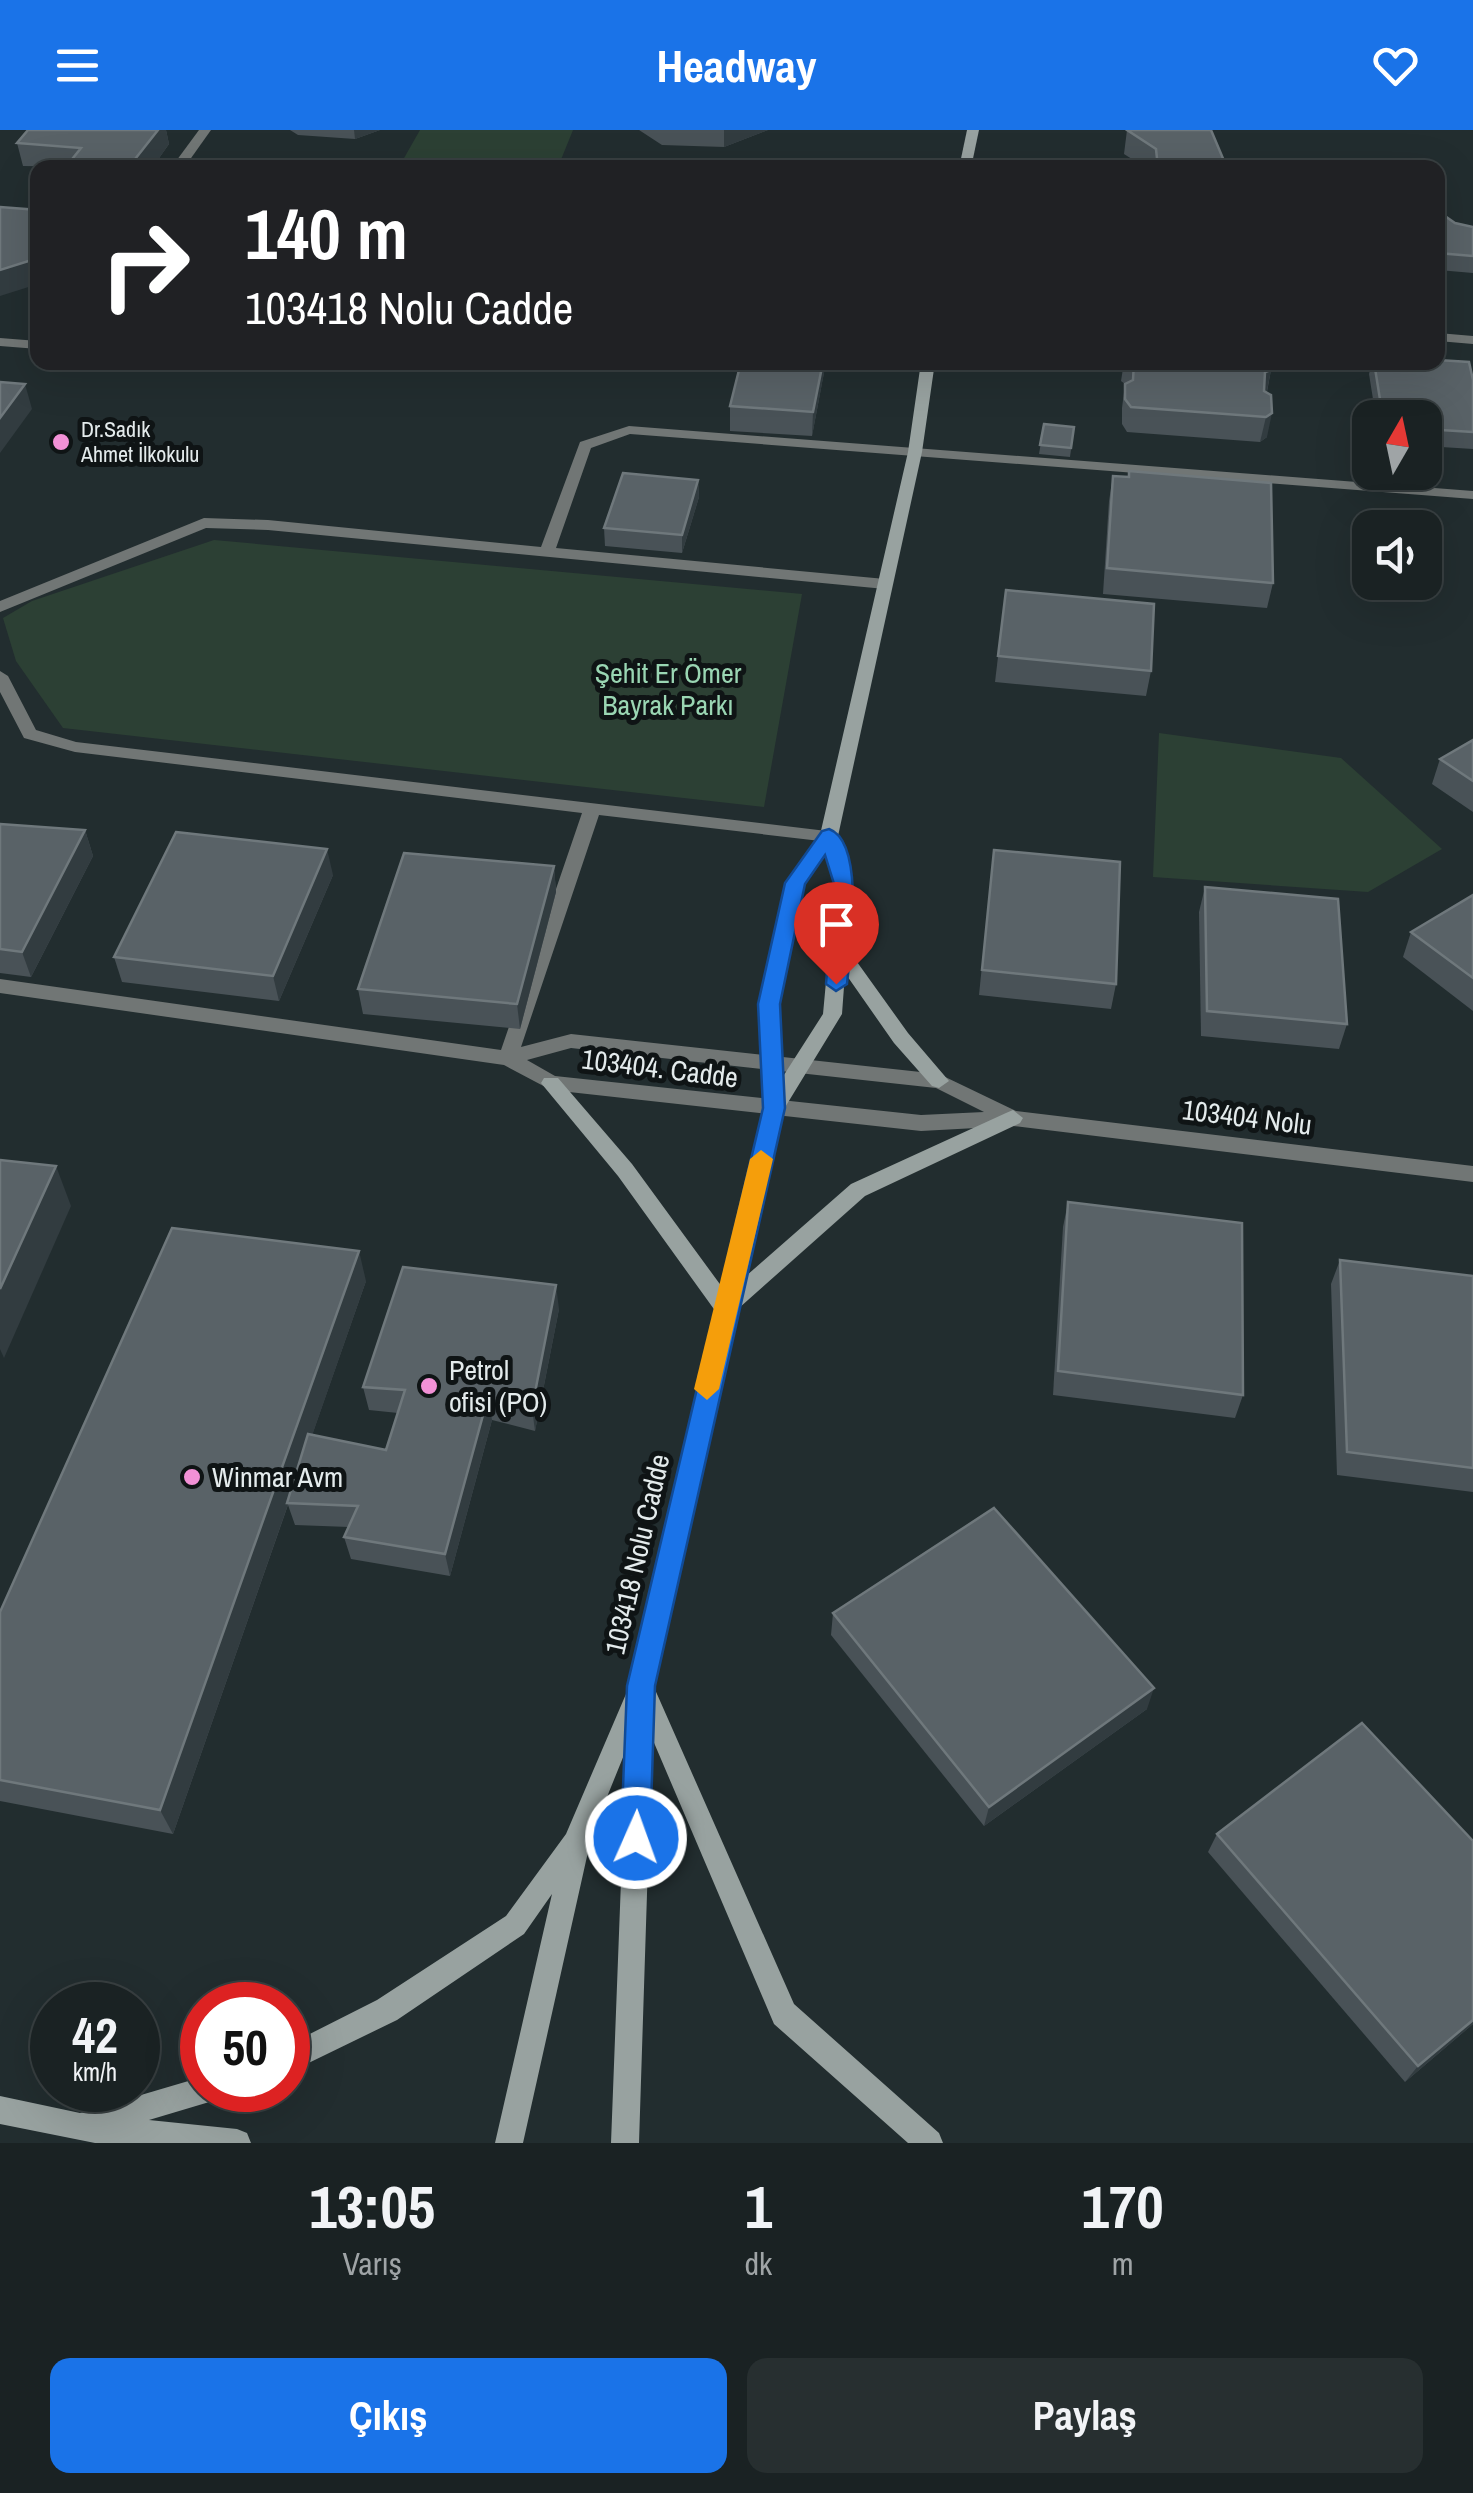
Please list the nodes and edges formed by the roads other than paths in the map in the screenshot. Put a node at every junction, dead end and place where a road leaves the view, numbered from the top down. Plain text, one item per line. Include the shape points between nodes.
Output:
1 (206, 130) edge
2 (973, 130) edge
3 (183, 160) edge
4 (967, 160) edge
5 (1445, 338) edge
6 (1473, 340) edge
7 (0, 342) edge
8 (30, 344) edge
9 (927, 370) edge
10 (915, 452) junction
11 (1473, 495) edge
12 (548, 552) junction
13 (885, 584) junction
14 (0, 606) edge
15 (0, 676) edge
16 (592, 809) junction
17 (829, 836) junction
18 (841, 953) junction
19 (0, 986) edge
20 (508, 1058) junction
21 (771, 1064) junction
22 (802, 1068) junction
23 (939, 1081) junction
24 (551, 1083) junction
25 (774, 1108) junction
26 (1013, 1118) junction
27 (1473, 1174) edge
28 (725, 1306) junction
29 (641, 1686) junction
30 (579, 1834) junction
31 (310, 2049) edge
32 (180, 2098) edge
33 (0, 2110) edge
34 (75, 2128) junction
35 (236, 2143) edge
36 (508, 2143) edge
37 (625, 2143) edge
38 (930, 2143) edge

1 - 3 street
2 - 4 main road
5 - 6 street
7 - 8 street
9 - 10 main road
10 - 11 street
10 - 12 street via 629,430 585,445
10 - 13 main road
12 - 13 street
12 - 14 street via 204,523
13 - 17 main road
15 - 16 street via 30,734 75,747
16 - 17 street
16 - 20 street
17 - 18 main road, 103418 Nolu Cadde via 844,884
17 - 21 main road, 103418 Nolu Cadde via 795,883 769,1004
18 - 22 main road, 103418 Nolu Cadde via 832,1014
18 - 23 main road
19 - 20 street, 103404. Cadde
20 - 21 street, 103404. Cadde via 571,1041
20 - 24 street, 103404. Cadde
21 - 22 street, 103404. Cadde
21 - 25 main road, 103418 Nolu Cadde
22 - 23 street, 103404. Cadde
22 - 25 main road, 103418 Nolu Cadde
23 - 26 street, 103404. Cadde
24 - 25 street, 103404. Cadde
24 - 28 main road
25 - 26 street, 103404. Cadde via 921,1123
25 - 28 main road, 103418 Nolu Cadde
26 - 27 street, 103404 Nolu
26 - 28 main road via 858,1190
28 - 29 main road, 103418 Nolu Cadde
29 - 30 main road
29 - 37 main road, 103418 Nolu Cadde
29 - 38 main road via 784,2014
30 - 31 main road via 515,1925 386,2010
30 - 36 main road
32 - 34 main road
33 - 34 main road
34 - 35 main road

